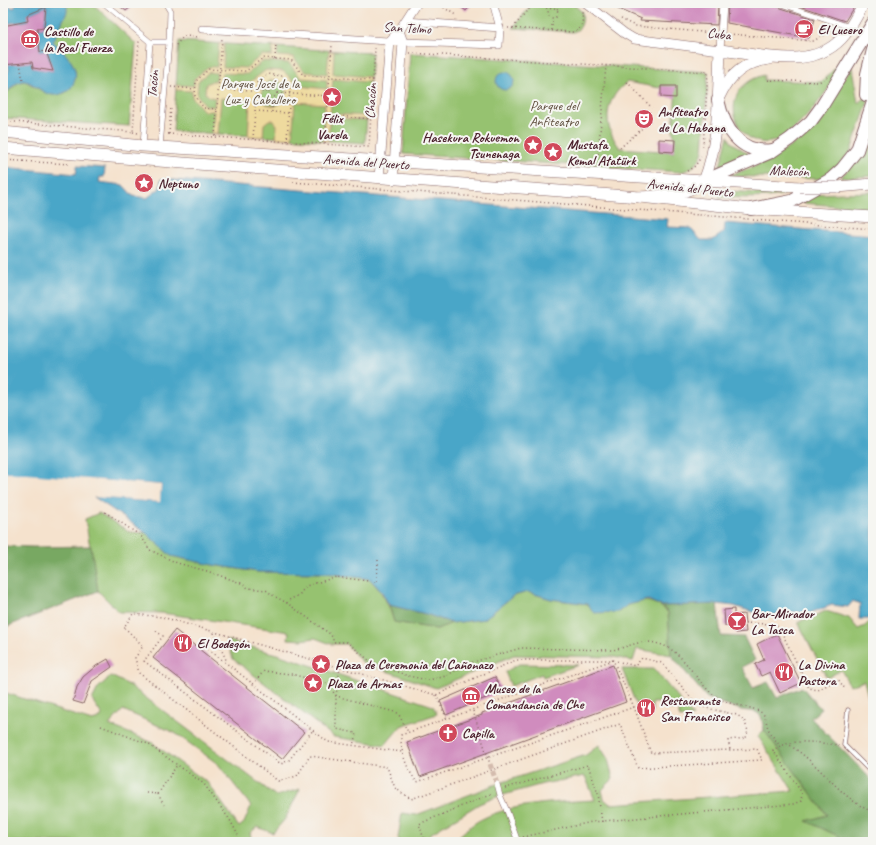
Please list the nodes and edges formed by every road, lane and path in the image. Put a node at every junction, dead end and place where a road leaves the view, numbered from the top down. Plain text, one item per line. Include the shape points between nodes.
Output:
1 (104, 3) edge
2 (417, 3) edge
3 (436, 3) edge
4 (533, 3) edge
5 (540, 3) edge
6 (562, 3) edge
7 (572, 3) edge
8 (584, 3) edge
9 (723, 3) edge
10 (779, 3) edge
11 (864, 3) edge
12 (167, 6) dead end
13 (494, 6) dead end
14 (557, 9) junction
15 (549, 10) junction
16 (614, 16) dead end
17 (459, 18) dead end
18 (552, 18) junction
19 (405, 21) junction
20 (873, 23) edge
21 (847, 26) junction
22 (500, 28) junction
23 (513, 28) junction
24 (202, 30) dead end
25 (552, 30) junction
26 (399, 31) junction
27 (139, 33) junction
28 (721, 33) junction
29 (207, 37) dead end
30 (222, 38) dead end
31 (390, 41) junction
32 (150, 42) junction
33 (168, 42) junction
34 (283, 42) dead end
35 (403, 42) junction
36 (325, 45) dead end
37 (175, 47) dead end
38 (368, 48) dead end
39 (720, 50) junction
40 (873, 50) edge
41 (786, 57) junction
42 (275, 59) junction
43 (410, 60) dead end
44 (20, 63) dead end
45 (606, 66) junction
46 (220, 70) junction
47 (831, 72) dead end
48 (275, 75) junction
49 (330, 77) junction
50 (173, 80) dead end
51 (373, 80) junction
52 (764, 80) dead end
53 (23, 81) dead end
54 (627, 82) dead end
55 (165, 86) junction
56 (172, 87) junction
57 (195, 89) junction
58 (274, 89) junction
59 (218, 90) junction
60 (256, 91) junction
61 (269, 92) junction
62 (277, 93) junction
63 (290, 94) junction
64 (328, 96) junction
65 (273, 97) junction
66 (870, 99) edge
67 (718, 100) junction
68 (171, 103) dead end
69 (652, 108) dead end
70 (217, 109) junction
71 (255, 111) junction
72 (272, 112) junction
73 (288, 113) junction
74 (327, 115) junction
75 (371, 118) junction
76 (3, 121) edge
77 (650, 121) dead end
78 (3, 132) edge
79 (215, 137) junction
80 (253, 140) junction
81 (287, 142) junction
82 (325, 144) junction
83 (143, 146) junction
84 (3, 148) edge
85 (160, 148) junction
86 (620, 148) dead end
87 (776, 148) junction
88 (703, 151) dead end
89 (701, 155) dead end
90 (3, 160) edge
91 (142, 160) junction
92 (160, 161) junction
93 (380, 162) junction
94 (394, 163) junction
95 (71, 164) dead end
96 (686, 171) dead end
97 (597, 176) junction
98 (379, 178) junction
99 (393, 179) junction
100 (288, 181) dead end
101 (704, 181) junction
102 (873, 184) edge
103 (640, 197) junction
104 (751, 209) junction
105 (873, 217) edge
106 (873, 229) edge
107 (105, 512) dead end
108 (378, 560) dead end
109 (287, 603) junction
110 (745, 623) dead end
111 (156, 632) dead end
112 (214, 633) junction
113 (199, 642) dead end
114 (613, 660) junction
115 (228, 664) junction
116 (340, 667) junction
117 (253, 684) junction
118 (845, 689) dead end
119 (436, 695) junction
120 (336, 696) junction
121 (634, 707) junction
122 (848, 710) dead end
123 (473, 711) junction
124 (447, 719) junction
125 (101, 726) dead end
126 (313, 730) junction
127 (409, 733) junction
128 (787, 743) junction
129 (353, 746) junction
130 (780, 746) junction
131 (844, 746) junction
132 (730, 750) junction
133 (403, 752) junction
134 (488, 757) junction
135 (490, 764) tunnel mouth
136 (177, 765) junction
137 (873, 774) edge
138 (497, 784) tunnel mouth
139 (495, 792) dead end
140 (147, 793) dead end
141 (500, 793) junction
142 (158, 794) junction
143 (164, 805) dead end
144 (873, 812) edge
145 (602, 822) junction
146 (238, 835) dead end
147 (234, 838) dead end
148 (517, 840) edge
149 (237, 842) edge
150 (425, 842) edge
151 (505, 842) edge

1 - 27 street
2 - 19 street
3 - 17 path
4 - 23 path
5 - 15 path
6 - 14 path
7 - 25 path via 582,12 580,28 573,32
8 - 39 street, Cuba via 634,39
9 - 28 street
10 - 21 street
11 - 21 main road, Cuba
12 - 33 street, Tacón via 170,11
13 - 22 street
14 - 15 path
14 - 18 path via 558,17
15 - 18 path via 548,14
16 - 28 path via 635,26
18 - 25 path
19 - 22 street, San Telmo
19 - 26 street
20 - 87 highway via 811,121
21 - 28 path via 813,41
21 - 41 main road, Cuba via 841,40 820,54 806,58
22 - 23 path
22 - 35 street, San Telmo via 499,45
23 - 25 path
24 - 31 street, San Telmo
26 - 31 street
26 - 35 street, Chacón
27 - 32 street
27 - 76 path via 133,132
28 - 39 street
29 - 37 path via 184,36 178,40
30 - 46 path
31 - 35 street, San Telmo
31 - 93 street, Chacón
32 - 33 street
32 - 83 street, Tacón
33 - 55 street, Tacón
34 - 42 path via 276,42
35 - 94 street, Chacón
36 - 49 path via 332,45
38 - 51 path via 376,48
39 - 41 main road, Cuba
39 - 67 main road
40 - 66 highway via 867,74
41 - 67 main road via 759,60 743,67 730,78
42 - 46 path via 263,58 246,71
42 - 49 path via 291,60 303,75
43 - 45 path via 410,53
44 - 53 path
45 - 88 path via 708,72
45 - 97 path
46 - 57 path via 209,69 196,81
46 - 59 path
47 - 52 path via 819,82
48 - 58 path
48 - 60 path via 268,74 257,82
48 - 63 path via 282,76 290,85
49 - 51 path
49 - 64 path
50 - 56 path
51 - 75 path
54 - 69 path
55 - 56 path
55 - 85 street, Tacón
56 - 57 path
57 - 70 path via 195,96 204,108
58 - 61 path
58 - 62 path
59 - 60 path
59 - 70 path
60 - 61 path
60 - 71 path
61 - 65 path
62 - 63 path
62 - 65 path
63 - 64 path
63 - 73 path
64 - 74 path
65 - 72 path
66 - 104 highway via 857,150 842,169 831,179 792,201
67 - 87 highway via 725,124 738,141 755,149
67 - 101 main road via 712,153
68 - 79 path via 169,134
70 - 79 path
71 - 72 path
71 - 80 path
72 - 73 path
73 - 81 path
74 - 75 path
74 - 82 path
75 - 82 path via 369,147
77 - 86 path
78 - 83 main road, Avenida del Puerto
79 - 80 path
80 - 81 path
81 - 82 path
83 - 85 main road, Avenida del Puerto
83 - 91 main road
84 - 91 main road, Avenida del Puerto
85 - 92 main road
85 - 93 main road, Avenida del Puerto
87 - 101 highway via 755,160
89 - 96 path via 695,166
90 - 95 path
91 - 92 main road, Avenida del Puerto
92 - 98 main road, Avenida del Puerto
93 - 94 main road, Avenida del Puerto
93 - 98 street, Chacón
94 - 97 main road, Avenida del Puerto
94 - 99 street, Chacón
97 - 101 main road, Avenida del Puerto
98 - 99 main road, Avenida del Puerto
99 - 103 main road, Avenida del Puerto
100 - 106 path
101 - 102 main road, Malecón, bridge via 800,187
101 - 103 main road via 689,190 674,194
103 - 104 main road, Avenida del Puerto
104 - 105 main road
107 - 109 path via 141,536 150,550 177,562 241,583 248,588 266,590
108 - 109 path via 377,582 336,577 306,586 299,595
109 - 130 path via 330,634 333,642 347,642 371,662 408,676 428,680 443,677 473,662 521,648 612,650 643,641 661,644 674,651 719,699 740,707 756,708 764,715 768,729
110 - 118 path via 779,627 809,688 818,690 838,679
111 - 126 path via 163,636 144,661 281,764 289,760
112 - 115 path
112 - 116 path
112 - 132 path via 162,617 133,614 124,627 143,646 135,658 139,673 278,781 297,776 310,756 387,767 395,788 411,799 620,724 638,768 762,760 757,749
113 - 115 path
114 - 119 path via 516,660
114 - 121 path
114 - 123 path
114 - 132 path via 635,666 642,658 662,663 698,706 737,715 744,720 748,731 746,738 728,740
115 - 117 path
116 - 119 path
116 - 120 path
117 - 120 path via 264,671 291,674 328,684
117 - 126 path
119 - 124 path
120 - 127 path via 398,713
120 - 129 path via 336,729 356,733
121 - 132 path via 651,753
121 - 134 path
122 - 131 lane
123 - 124 path
123 - 134 path
124 - 127 path
125 - 136 path via 148,744
126 - 129 path via 328,742
127 - 133 path via 401,736 400,747
128 - 130 path
128 - 131 path
128 - 144 path via 835,786 862,807
129 - 133 path
130 - 145 path via 773,750 802,793 801,801 785,805
131 - 137 lane
133 - 134 path via 417,782
134 - 135 path
136 - 142 path
136 - 146 path via 204,784
138 - 141 street, bridge
139 - 150 path via 419,824
140 - 142 path
141 - 145 path via 588,765 598,794
141 - 148 street, bridge
142 - 143 path
145 - 148 path
147 - 149 path
148 - 151 path

